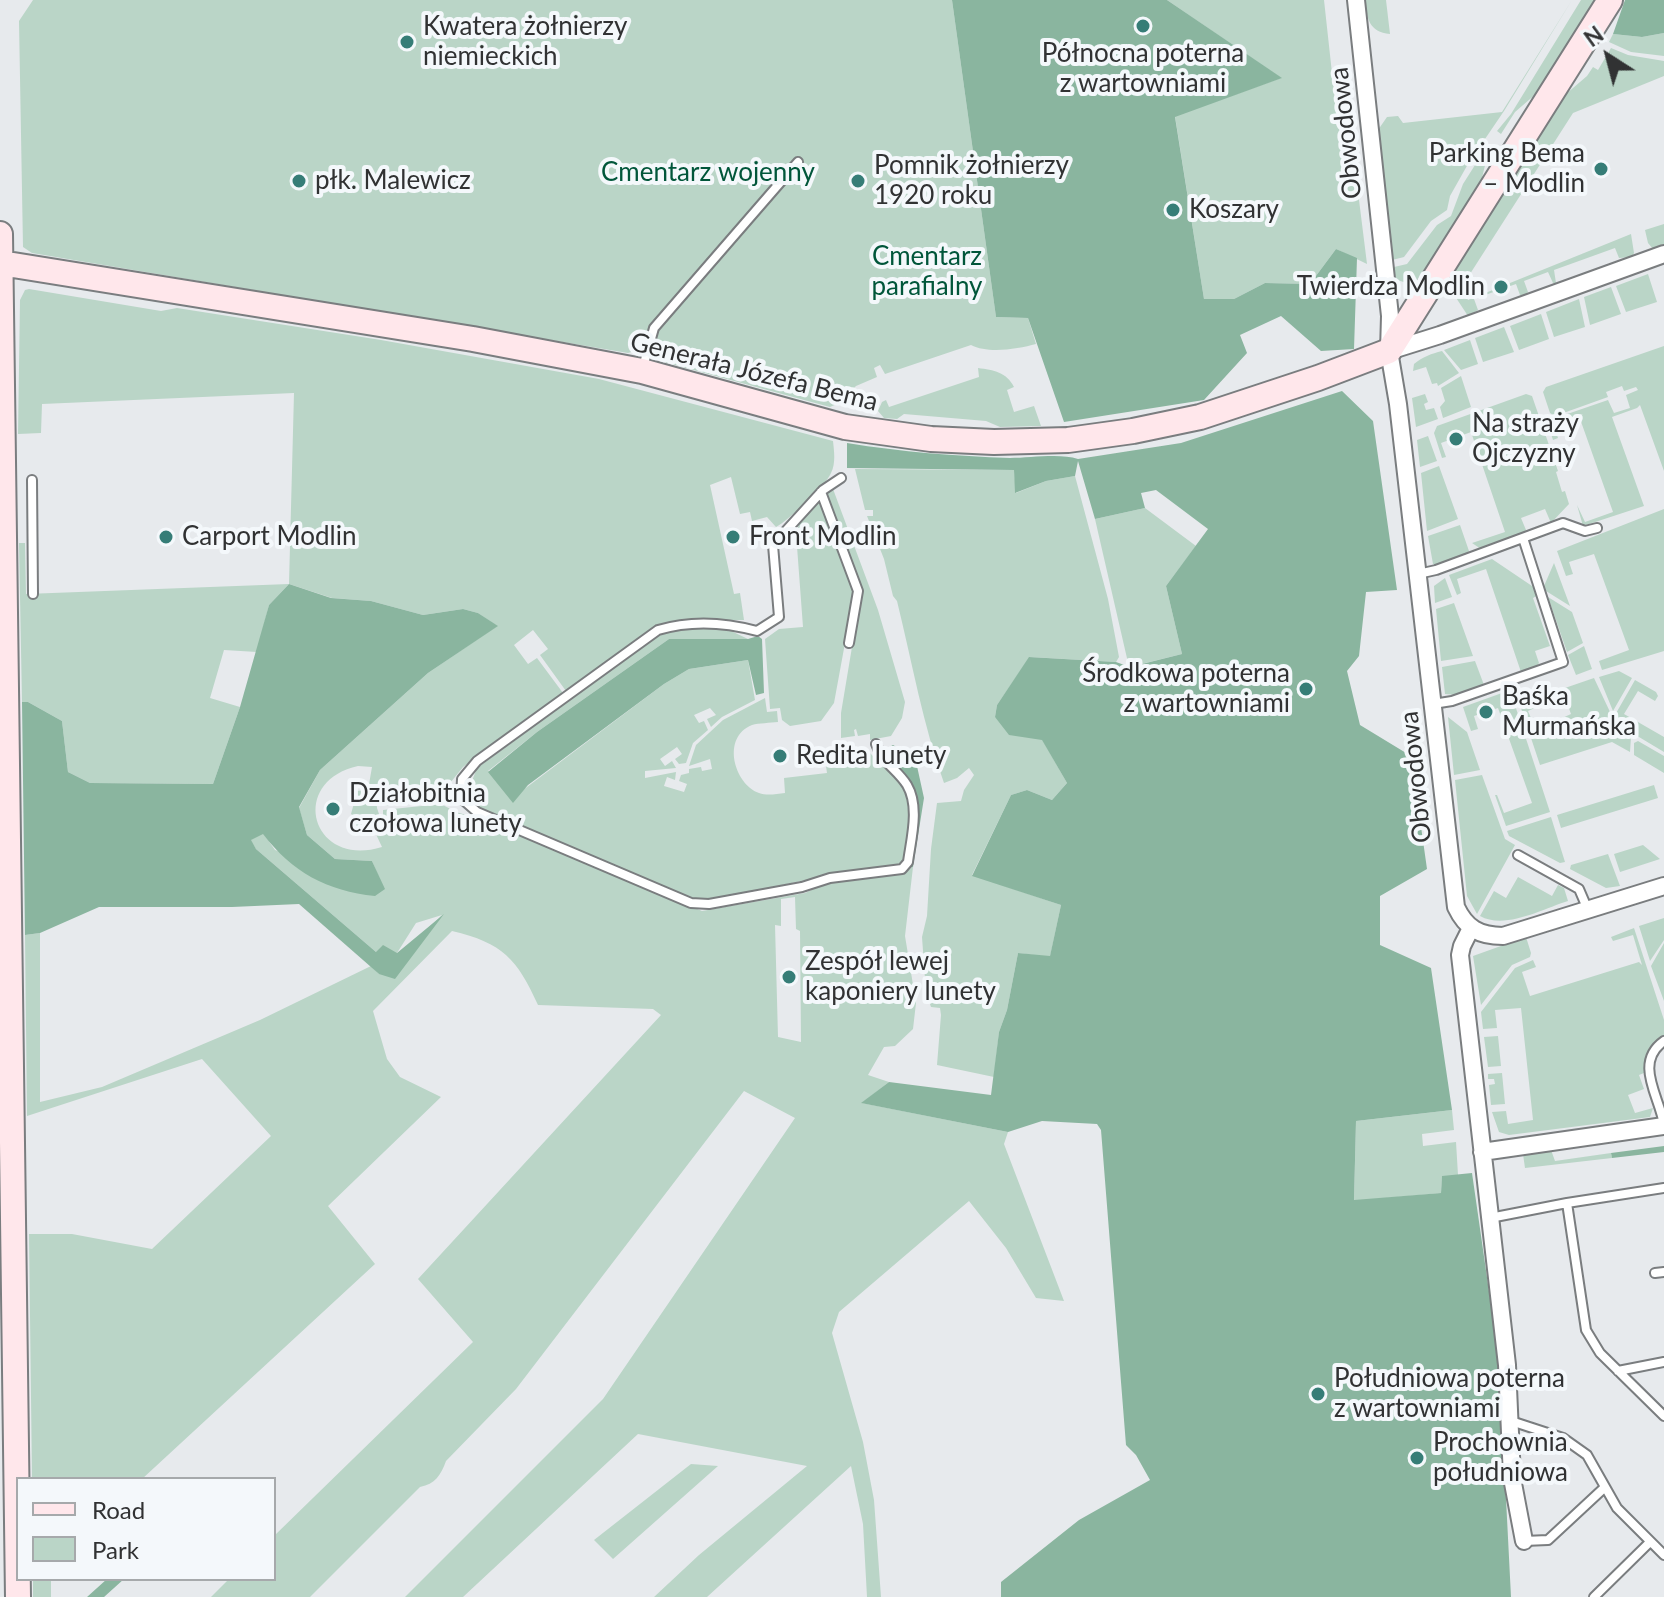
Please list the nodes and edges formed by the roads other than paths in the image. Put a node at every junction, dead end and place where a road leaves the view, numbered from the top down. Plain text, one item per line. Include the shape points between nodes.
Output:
1 (1356, 0) edge
2 (1610, 0) edge
3 (798, 162) dead end
4 (0, 234) edge
5 (1664, 254) edge
6 (1, 263) edge
7 (1389, 351) junction
8 (642, 371) junction
9 (841, 478) dead end
10 (32, 480) dead end
11 (821, 492) junction
12 (1597, 528) dead end
13 (1523, 538) junction
14 (1418, 574) junction
15 (33, 594) dead end
16 (849, 643) dead end
17 (1432, 704) junction
18 (876, 744) dead end
19 (1518, 855) dead end
20 (1664, 886) edge
21 (1588, 910) junction
22 (1471, 928) junction
23 (1664, 1041) edge
24 (1664, 1126) edge
25 (1482, 1152) junction
26 (1664, 1188) edge
27 (1567, 1203) junction
28 (1490, 1218) junction
29 (1664, 1362) edge
30 (1618, 1371) junction
31 (1664, 1416) edge
32 (1511, 1421) junction
33 (16, 1477) edge
34 (1604, 1488) junction
35 (1524, 1541) joint
36 (1650, 1542) junction
37 (1664, 1555) edge
38 (1594, 1597) edge

1 - 7 street, Obwodowa via 1390,316
2 - 7 street
3 - 8 lane via 654,328
4 - 6 street
5 - 7 street, Generała Józefa Bema
6 - 8 street, Generała Józefa Bema
6 - 33 street
7 - 8 street, Generała Józefa Bema via 1200,417 1068,440 994,442 845,427
7 - 14 street, Obwodowa
9 - 11 lane
10 - 15 lane
11 - 16 lane via 858,591
11 - 18 lane via 773,545 779,617 757,631 681,623 658,630 477,761 462,779 461,798 477,812 691,903 709,904 902,869 908,862 914,803
12 - 13 lane via 1585,531 1563,523
13 - 14 lane
13 - 17 lane via 1563,662
14 - 17 street, Obwodowa
17 - 22 street, Obwodowa via 1453,892 1456,907
19 - 21 lane via 1579,889
20 - 21 street
21 - 22 street via 1503,936
22 - 25 street via 1460,955
23 - 24 lane via 1655,1048 1649,1069
24 - 25 street
25 - 28 street
26 - 27 lane
27 - 28 lane
27 - 30 lane via 1586,1330
28 - 32 street
29 - 30 lane
30 - 31 lane
32 - 34 lane via 1563,1438 1587,1455
32 - 35 street via 1512,1478
34 - 35 lane via 1548,1540
34 - 36 lane
36 - 37 lane
36 - 38 lane

